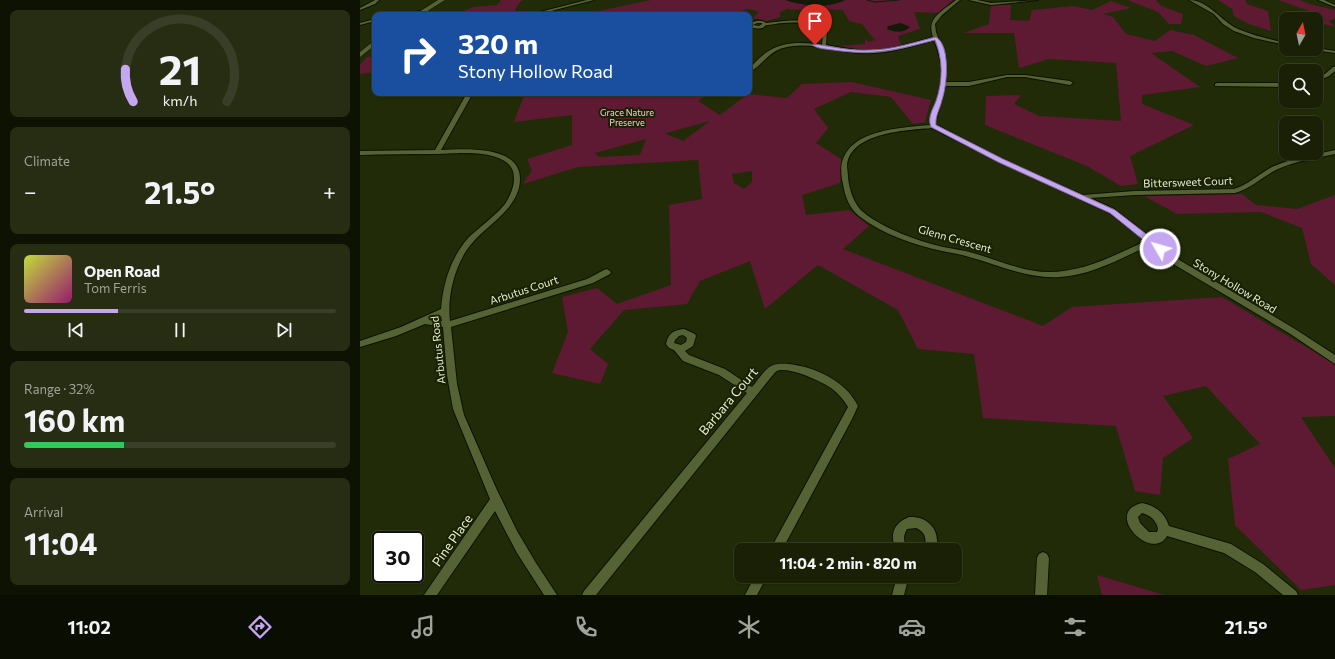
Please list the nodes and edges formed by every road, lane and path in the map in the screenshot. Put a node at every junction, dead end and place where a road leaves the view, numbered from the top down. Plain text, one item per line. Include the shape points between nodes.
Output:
1 (376, 0) edge
2 (442, 0) edge
3 (592, 0) edge
4 (958, 0) edge
5 (971, 0) edge
6 (1036, 0) edge
7 (1191, 0) edge
8 (1320, 0) edge
9 (1335, 6) edge
10 (360, 9) edge
11 (422, 12) edge
12 (542, 12) edge
13 (372, 21) edge
14 (360, 24) edge
15 (765, 24) dead end
16 (936, 38) junction
17 (1279, 42) edge
18 (372, 45) edge
19 (824, 46) junction
20 (1323, 50) edge
21 (1335, 52) edge
22 (360, 55) edge
23 (752, 68) edge
24 (1335, 68) edge
25 (1323, 77) edge
26 (1070, 83) dead end
27 (942, 84) junction
28 (1217, 85) dead end
29 (1279, 85) edge
30 (468, 96) edge
31 (933, 126) junction
32 (437, 152) junction
33 (1335, 152) edge
34 (360, 153) edge
35 (1082, 197) junction
36 (1151, 242) junction
37 (606, 272) dead end
38 (445, 311) junction
39 (425, 321) junction
40 (447, 325) junction
41 (360, 344) edge
42 (678, 349) dead end
43 (1335, 360) edge
44 (753, 392) junction
45 (496, 500) junction
46 (1164, 530) dead end
47 (780, 543) edge
48 (899, 543) edge
49 (932, 543) edge
50 (1043, 558) dead end
51 (757, 583) edge
52 (901, 583) edge
53 (430, 595) edge
54 (551, 595) edge
55 (588, 595) edge
56 (751, 595) edge
57 (898, 595) edge
58 (1041, 595) edge
59 (1292, 595) edge

1 - 10 street
2 - 11 main road
3 - 12 street
4 - 16 street via 936,19 933,25
5 - 6 street via 988,4
7 - 17 street via 1215,13 1236,30
8 - 9 street
13 - 14 street
15 - 19 street via 816,24 825,32
16 - 19 street via 875,52
16 - 27 street via 944,61
18 - 22 main road
19 - 23 street via 781,47
20 - 21 street
24 - 25 street
26 - 27 street via 1007,76 969,84
27 - 31 street via 940,99 932,119
28 - 29 street
30 - 32 street
31 - 35 street, Stony Hollow Road
31 - 36 street, Glenn Crescent via 868,137 851,148 844,160 845,178 851,200 861,214 923,243 972,255 1020,271 1048,275 1084,271
32 - 34 street, Arbutus Road
32 - 38 street, Arbutus Road via 468,151 500,157 516,168 518,180 516,193 475,235 457,261
33 - 35 street, Bittersweet Court via 1288,162 1246,188 1224,193 1188,191
35 - 36 street, Stony Hollow Road via 1112,212
36 - 43 street, Stony Hollow Road via 1178,263 1292,331
37 - 40 street, Arbutus Court via 590,281
38 - 39 street
38 - 40 street, Arbutus Road
39 - 40 street
39 - 41 street
40 - 45 street, Arbutus Road via 448,354 456,404
42 - 44 street via 686,358 722,372
44 - 47 street, Barbara Court via 775,368 785,367 826,380 847,396 853,406
44 - 55 street, Barbara Court
45 - 53 street, Pine Place
45 - 54 street, Arbutus Road via 528,563
46 - 59 street via 1227,548 1259,568
48 - 49 street via 900,530 908,523 914,522 929,530
50 - 58 street
51 - 56 street
52 - 57 street

